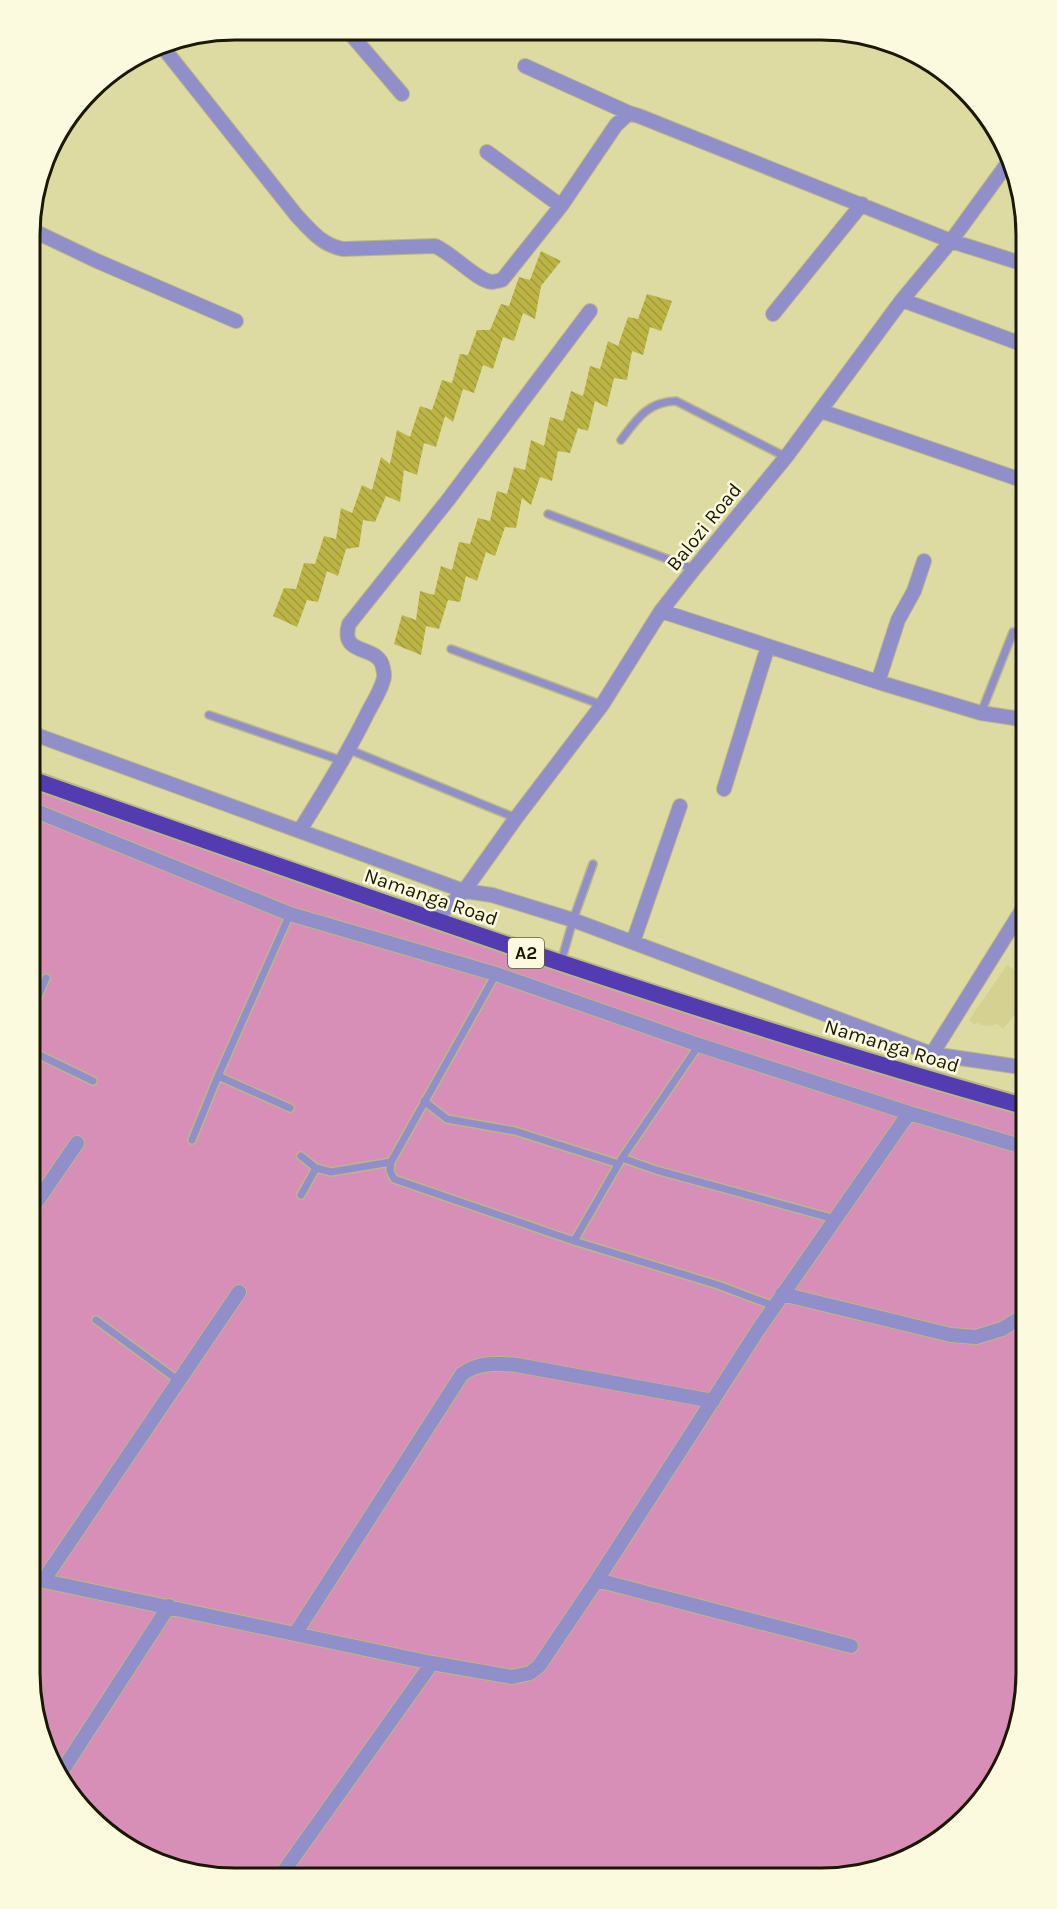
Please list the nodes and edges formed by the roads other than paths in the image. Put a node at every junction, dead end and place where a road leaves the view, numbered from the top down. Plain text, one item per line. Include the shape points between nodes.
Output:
1 (356, 41) edge
2 (168, 53) edge
3 (525, 66) dead end
4 (402, 94) dead end
5 (629, 113) junction
6 (486, 152) dead end
7 (1004, 168) edge
8 (862, 204) junction
9 (561, 206) junction
10 (40, 234) edge
11 (951, 241) junction
12 (1016, 262) edge
13 (902, 300) junction
14 (590, 311) dead end
15 (773, 314) dead end
16 (236, 321) dead end
17 (1016, 342) edge
18 (821, 411) junction
19 (621, 440) dead end
20 (786, 458) junction
21 (1016, 478) edge
22 (548, 514) dead end
23 (924, 561) dead end
24 (694, 569) junction
25 (661, 611) junction
26 (1013, 632) dead end
27 (768, 646) junction
28 (450, 649) dead end
29 (878, 682) junction
30 (602, 705) junction
31 (981, 713) junction
32 (209, 715) dead end
33 (1016, 719) edge
34 (40, 736) edge
35 (346, 755) junction
36 (40, 782) edge
37 (724, 789) dead end
38 (680, 806) dead end
39 (40, 813) edge
40 (516, 818) junction
41 (300, 830) junction
42 (593, 864) dead end
43 (464, 891) junction
44 (290, 914) junction
45 (573, 920) junction
46 (1016, 920) edge
47 (433, 921) junction
48 (633, 942) junction
49 (560, 964) junction
50 (496, 974) junction
51 (46, 978) dead end
52 (40, 992) edge
53 (699, 1045) junction
54 (932, 1054) junction
55 (40, 1055) edge
56 (1016, 1066) edge
57 (218, 1076) junction
58 (93, 1081) dead end
59 (424, 1101) junction
60 (1016, 1104) edge
61 (290, 1108) dead end
62 (909, 1113) junction
63 (192, 1140) dead end
64 (77, 1143) dead end
65 (1016, 1145) edge
66 (301, 1156) dead end
67 (620, 1161) junction
68 (391, 1162) junction
69 (316, 1168) junction
70 (301, 1195) dead end
71 (40, 1197) edge
72 (835, 1219) junction
73 (574, 1241) junction
74 (239, 1292) dead end
75 (782, 1294) junction
76 (774, 1306) junction
77 (96, 1320) dead end
78 (1016, 1321) edge
79 (179, 1381) junction
80 (713, 1401) junction
81 (40, 1573) edge
82 (40, 1580) edge
83 (597, 1580) junction
84 (169, 1606) junction
85 (295, 1634) junction
86 (851, 1646) dead end
87 (432, 1663) junction
88 (65, 1767) edge
89 (286, 1868) edge

1 - 4 street
2 - 9 street via 297,216 331,247 435,246 482,279 493,282 502,280
3 - 5 street
5 - 8 street
5 - 9 street via 616,125
6 - 9 street
7 - 11 street, Balozi Road
8 - 11 street
8 - 15 street
10 - 16 street
11 - 12 street
11 - 13 street, Balozi Road
13 - 17 street
13 - 18 street, Balozi Road
14 - 35 street via 349,624 348,640 378,657 384,679
18 - 20 street, Balozi Road
18 - 21 street
19 - 20 lane via 639,416 662,401 676,401
20 - 24 street, Balozi Road
22 - 24 lane
23 - 29 street via 898,620
24 - 25 street, Balozi Road
25 - 27 street
25 - 30 street, Balozi Road
26 - 31 lane
27 - 29 street
27 - 37 street
28 - 30 lane
29 - 31 street
30 - 40 street, Balozi Road
31 - 33 street
32 - 35 lane
34 - 41 street
35 - 40 lane
35 - 41 street
36 - 47 highway, Namanga Road / A2
38 - 48 street
39 - 44 street
40 - 43 street, Balozi Road
41 - 43 street
42 - 45 lane
43 - 45 street via 492,895
43 - 47 street, Balozi Road
44 - 50 street
44 - 57 lane
45 - 48 street
45 - 49 lane
46 - 54 street
47 - 49 highway, Namanga Road / A2
48 - 54 street
49 - 60 highway, Namanga Road / A2
50 - 53 street
50 - 59 lane
51 - 52 lane
53 - 62 street
53 - 67 lane
54 - 56 street
55 - 58 lane
57 - 61 lane
57 - 63 lane
59 - 67 lane via 447,1119 515,1131
59 - 68 lane
62 - 65 street
62 - 72 street
64 - 71 street
66 - 69 lane
67 - 72 lane
67 - 73 lane
68 - 69 lane via 331,1172
68 - 73 lane via 394,1179
69 - 70 lane
72 - 75 street
73 - 76 lane
74 - 79 street
75 - 76 street
75 - 78 street via 951,1335 976,1337
76 - 80 street
77 - 79 lane
79 - 81 street
80 - 83 street
80 - 85 street via 517,1365 482,1364 466,1371
82 - 84 street
83 - 86 street
83 - 87 street via 539,1666 530,1673 512,1677
84 - 85 street
84 - 88 street
85 - 87 street
87 - 89 street

